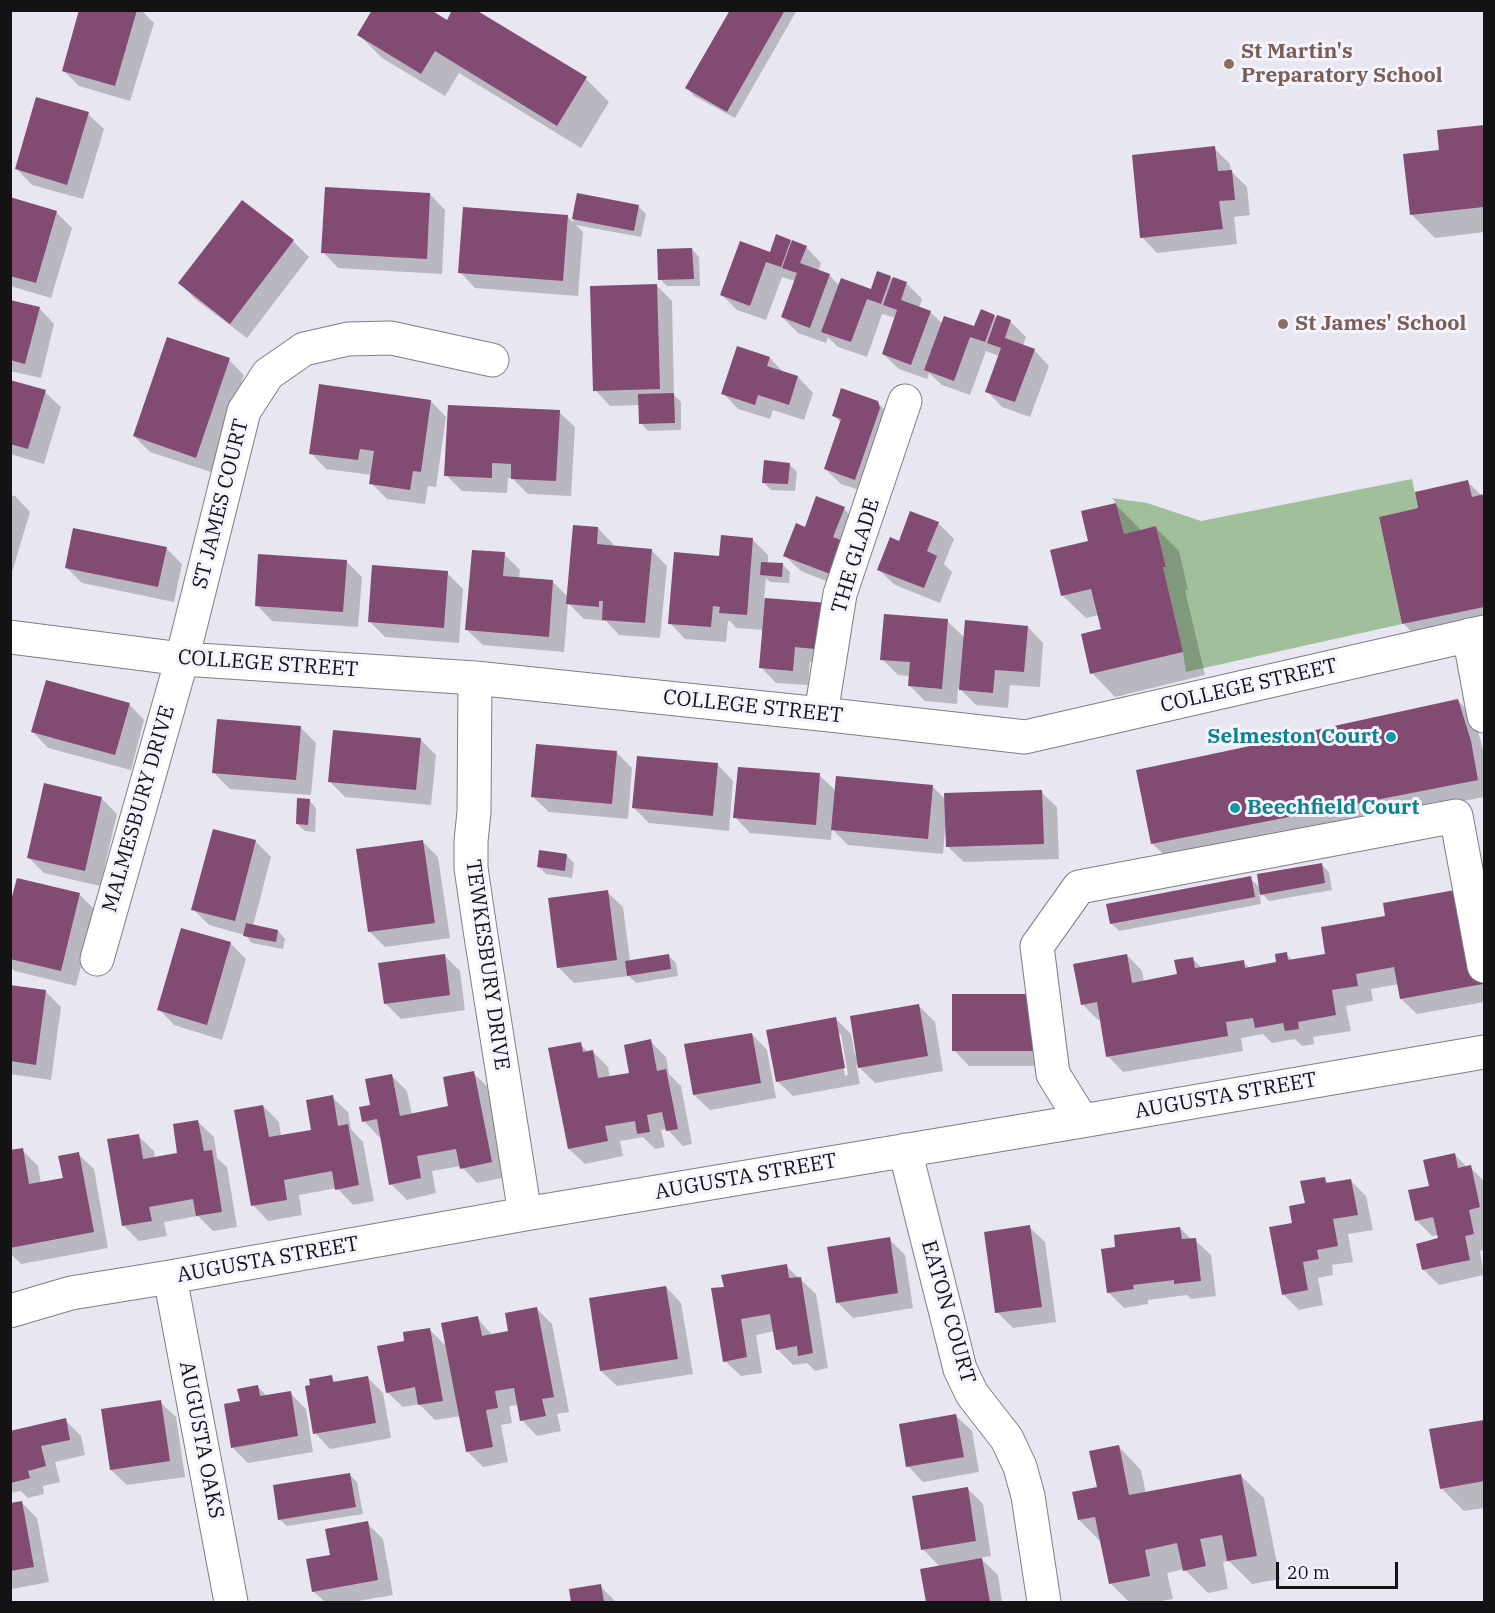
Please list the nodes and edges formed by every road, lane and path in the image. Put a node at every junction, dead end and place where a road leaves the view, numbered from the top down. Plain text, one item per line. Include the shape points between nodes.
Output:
1 (492, 360) dead end
2 (905, 401) dead end
3 (1477, 633) edge
4 (10, 637) edge
5 (182, 659) junction
6 (474, 678) junction
7 (821, 714) junction
8 (1485, 716) edge
9 (97, 959) dead end
10 (1485, 966) edge
11 (1485, 1052) edge
12 (1082, 1121) junction
13 (906, 1150) junction
14 (525, 1214) junction
15 (170, 1277) junction
16 (10, 1311) edge
17 (231, 1602) edge
18 (1044, 1602) edge

1 - 5 street, ST JAMES COURT via 391,338 348,339 304,349 268,374 244,411
2 - 7 street, THE GLADE via 840,594
3 - 7 street, COLLEGE STREET via 1025,737
3 - 8 street
4 - 5 street, COLLEGE STREET
5 - 6 street, COLLEGE STREET
5 - 9 street, MALMESBURY DRIVE
6 - 7 street, COLLEGE STREET
6 - 14 street, TEWKESBURY DRIVE via 471,868
10 - 12 street via 1456,816 1079,887 1037,946 1053,1074
11 - 12 street, AUGUSTA STREET
12 - 13 street, AUGUSTA STREET
13 - 14 street, AUGUSTA STREET
13 - 18 street, EATON COURT via 960,1369 972,1394 1007,1439 1020,1467
14 - 15 street, AUGUSTA STREET
15 - 16 street, AUGUSTA STREET via 71,1293
15 - 17 street, AUGUSTA OAKS

